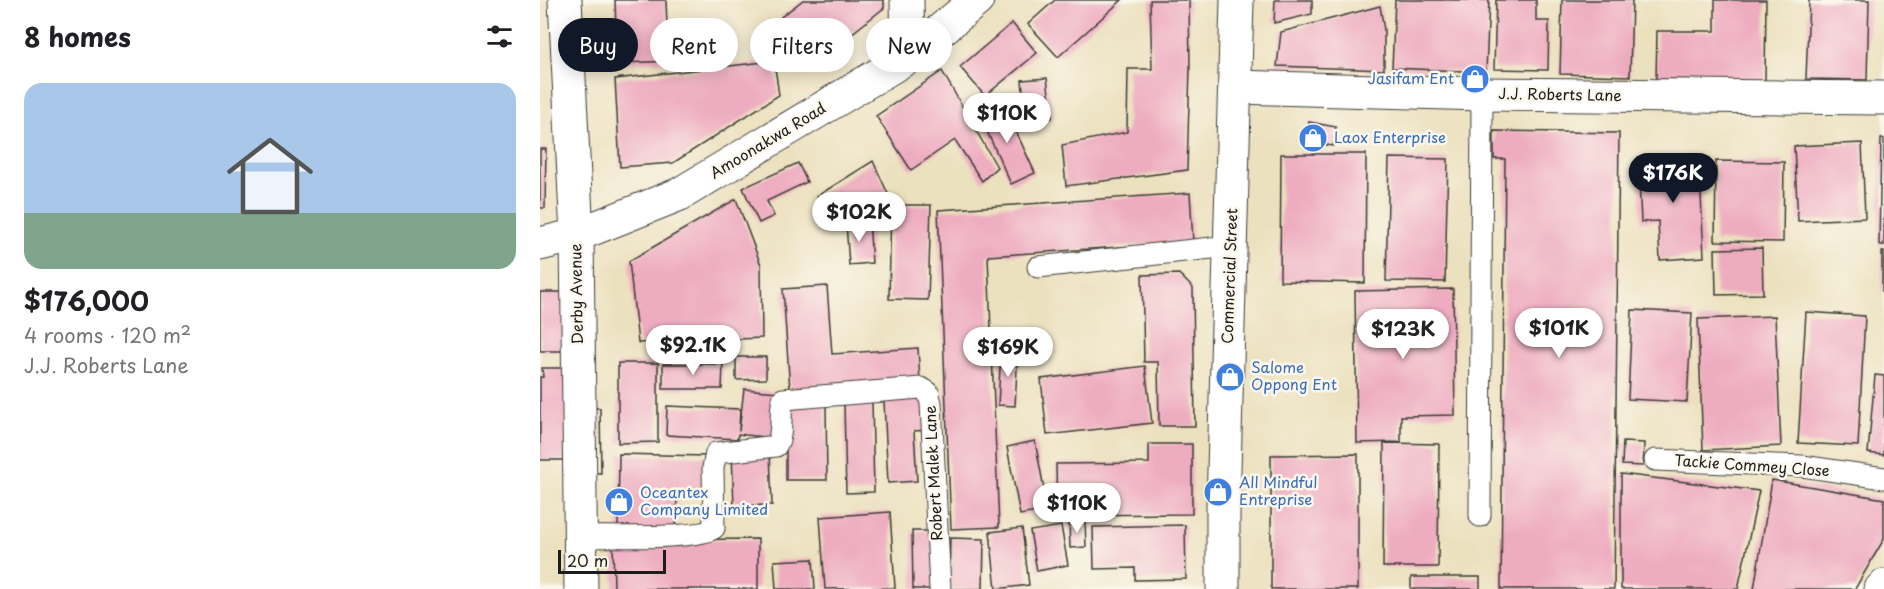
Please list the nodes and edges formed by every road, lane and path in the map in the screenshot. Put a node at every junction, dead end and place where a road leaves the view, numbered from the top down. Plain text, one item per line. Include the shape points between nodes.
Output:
1 (565, 0) edge
2 (907, 0) edge
3 (977, 0) edge
4 (1237, 0) edge
5 (907, 18) edge
6 (952, 21) edge
7 (883, 72) edge
8 (1236, 87) junction
9 (1482, 94) junction
10 (1884, 98) edge
11 (577, 236) junction
12 (540, 244) edge
13 (1230, 246) junction
14 (1038, 267) dead end
15 (1655, 460) dead end
16 (1884, 478) edge
17 (1480, 516) dead end
18 (580, 537) junction
19 (580, 589) edge
20 (940, 589) edge
21 (1223, 589) edge

1 - 11 street, Derby Avenue
2 - 5 street
3 - 6 street, Amoonakwa Road
4 - 8 street, Commercial Street
7 - 11 street, Amoonakwa Road via 680,194
8 - 9 street, J.J. Roberts Lane
8 - 13 street, Commercial Street
9 - 10 street, J.J. Roberts Lane
9 - 17 lane
11 - 12 street, Amoonakwa Road
11 - 18 street, Derby Avenue
13 - 14 lane
13 - 21 street, Commercial Street
15 - 16 lane, Tackie Commey Close via 1802,466
18 - 19 street, Derby Avenue
18 - 20 lane, Robert Malek Lane via 710,532 714,528 716,453 776,446 780,441 783,399 921,387 928,392 931,403

